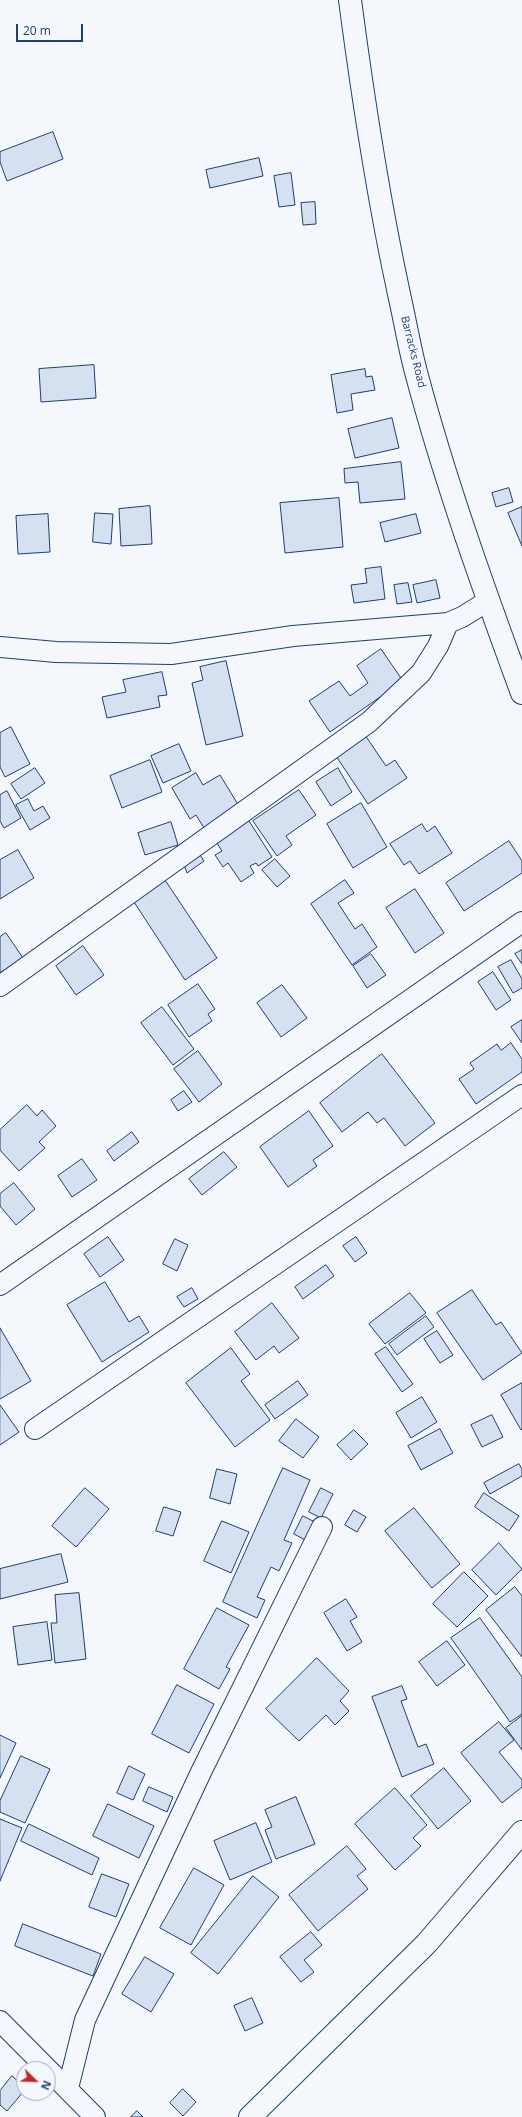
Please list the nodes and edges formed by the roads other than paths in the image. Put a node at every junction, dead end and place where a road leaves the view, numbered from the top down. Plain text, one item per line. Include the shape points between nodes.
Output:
1 (350, 0) edge
2 (488, 601) junction
3 (448, 623) junction
4 (0, 647) edge
5 (522, 693) edge
6 (522, 922) edge
7 (0, 986) edge
8 (522, 1095) edge
9 (0, 1285) edge
10 (35, 1429) dead end
11 (322, 1527) dead end
12 (522, 1832) edge
13 (0, 2021) edge
14 (68, 2088) junction
15 (95, 2117) edge
16 (250, 2117) edge

1 - 2 street, Barracks Road via 363,106 379,199 416,371 453,496
2 - 3 street
2 - 5 street, Barracks Road
3 - 4 street via 293,636 171,654 56,652
3 - 7 street via 438,646 421,673 369,722
6 - 9 street
8 - 10 street
11 - 14 street via 202,1770 85,2020
12 - 16 street via 427,1943
13 - 14 street
14 - 15 street

